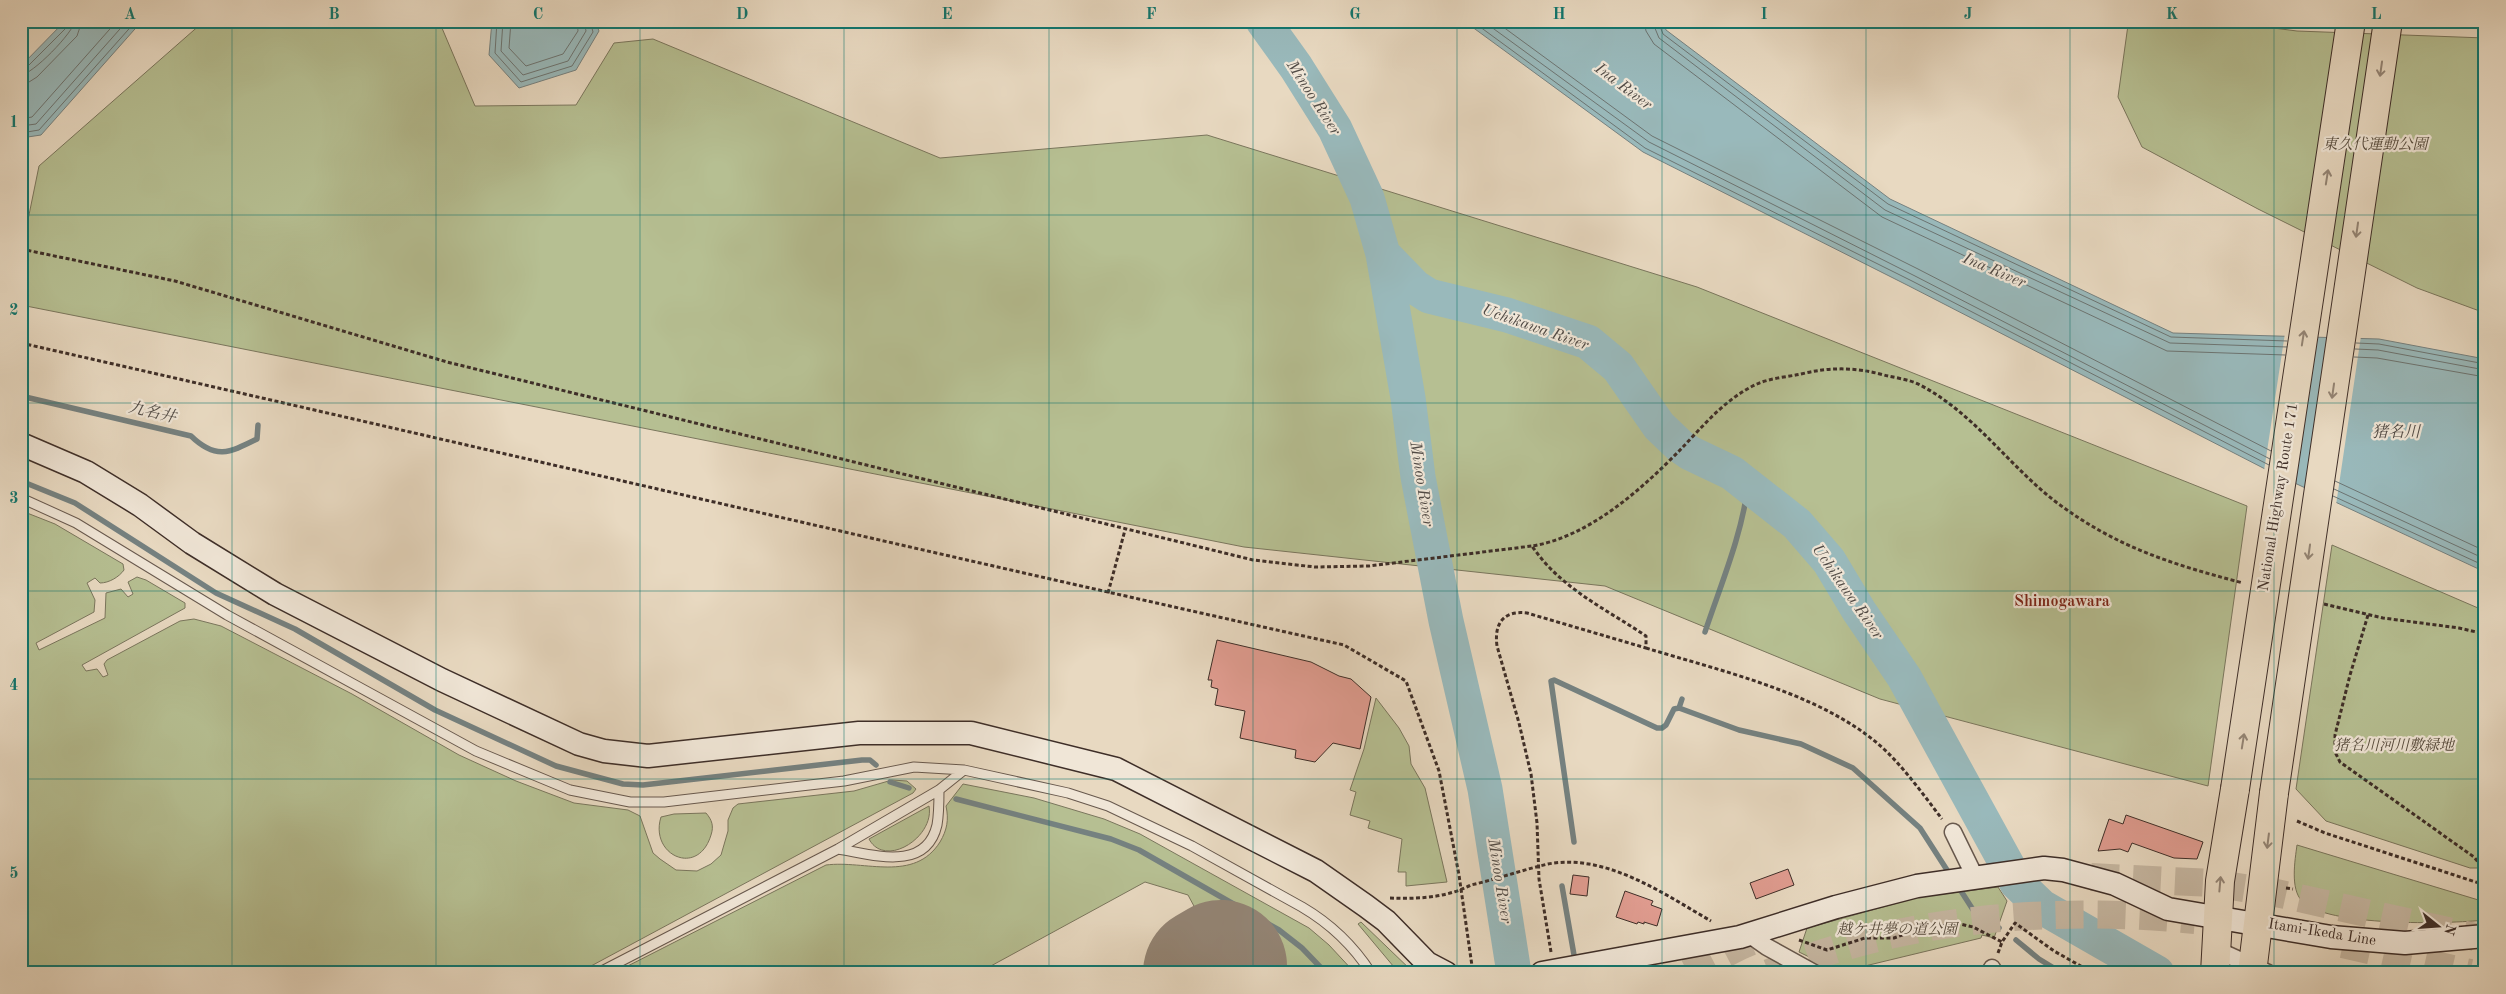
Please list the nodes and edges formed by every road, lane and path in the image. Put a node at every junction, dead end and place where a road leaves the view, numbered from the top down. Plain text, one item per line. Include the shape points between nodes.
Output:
1 (2351, 21) edge
2 (2388, 21) edge
3 (21, 249) edge
4 (21, 343) edge
5 (21, 444) edge
6 (21, 498) edge
7 (1125, 530) junction
8 (1532, 546) junction
9 (2248, 584) dead end
10 (1108, 593) junction
11 (2316, 601) dead end
12 (2368, 615) junction
13 (2485, 634) edge
14 (1646, 648) junction
15 (964, 770) junction
16 (939, 790) junction
17 (2297, 821) dead end
18 (1953, 832) joint
19 (838, 849) junction
20 (1539, 867) junction
21 (1980, 877) junction
22 (2483, 884) edge
23 (2286, 888) dead end
24 (2293, 889) dead end
25 (1461, 890) junction
26 (1353, 896) junction
27 (2218, 917) junction
28 (2258, 923) junction
29 (1777, 926) junction
30 (1744, 936) junction
31 (2485, 936) edge
32 (2002, 942) junction
33 (2216, 963) edge
34 (1991, 970) edge
35 (2258, 970) edge
36 (1549, 972) edge
37 (598, 973) edge
38 (1371, 973) edge
39 (1446, 973) edge
40 (1473, 973) edge
41 (1814, 973) edge
42 (2093, 973) edge

27 -> 1 highway, National Highway Route 171, bridge via 2220,881
2 -> 28 highway, bridge via 2274,793
3 - 7 path via 175,281 447,362
4 - 10 path
5 - 26 street via 86,472 275,594 442,680 579,744 604,751 648,756 858,733 971,733 1116,769 1316,871
6 - 15 lane via 76,523 227,615 476,751 570,790 630,802 664,802 844,780 914,766
7 - 8 path via 1253,560 1315,567 1369,566
7 - 10 path
8 - 9 path via 1544,544 1599,518 1641,486 1725,404 1757,384 1827,368 1866,370 1919,384 1961,412 2055,501 2097,529 2141,552 2179,566
8 - 14 path via 1544,564 1570,587 1646,636
10 - 25 path via 1344,645 1406,680 1439,771
11 - 12 path
12 - 13 path
12 - 22 path via 2335,735 2335,752 2340,762 2474,857 2482,867
14 - 18 path via 1798,696 1850,723 1891,756
14 - 20 path via 1527,613 1510,613 1501,619 1497,646 1531,774
15 - 16 lane
15 - 38 lane via 1083,797 1169,834 1321,919 1352,947
16 - 19 lane
16 - 19 lane via 935,830 925,845 910,856 894,858
17 - 22 path
18 - 21 street
19 - 37 lane
20 - 25 path
20 - 30 path via 1576,863 1615,871
20 - 36 path
21 - 27 street, Itami-Ikeda Line via 2054,869 2115,884 2168,909
21 - 29 street, Itami-Ikeda Line via 1886,893
23 - 24 path
25 - 26 path via 1419,899
25 - 40 path
26 - 39 street via 1386,922 1428,963
27 - 28 street, Itami-Ikeda Line
27 - 33 highway, National Highway Route 171
28 - 31 street, Itami-Ikeda Line via 2331,937 2381,942 2418,943
28 - 35 highway
29 - 30 street, Itami-Ikeda Line
29 - 32 path via 1805,944 1827,950 1865,938 1901,937 1925,927 1951,924 1973,927
30 - 36 street, Itami-Ikeda Line
30 - 41 street
32 - 34 path
32 - 42 path via 2015,923 2054,951
33 - 35 street

